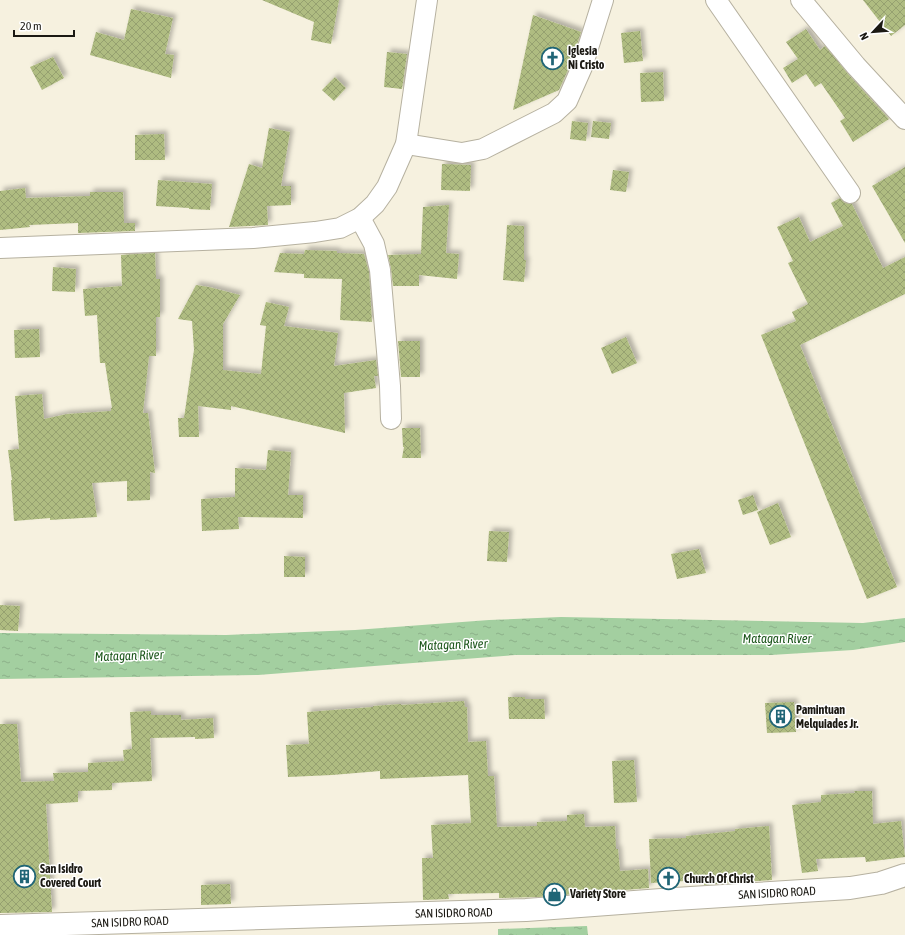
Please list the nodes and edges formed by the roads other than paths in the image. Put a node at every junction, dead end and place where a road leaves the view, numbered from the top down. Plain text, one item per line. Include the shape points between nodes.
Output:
1 (427, 0) edge
2 (603, 0) edge
3 (716, 0) edge
4 (801, 0) edge
5 (905, 120) edge
6 (406, 144) junction
7 (850, 193) dead end
8 (360, 218) junction
9 (0, 248) edge
10 (391, 419) dead end
11 (905, 875) edge
12 (0, 926) edge

1 - 6 street
2 - 6 street via 582,66 567,101 554,114 483,149 462,153
3 - 7 street
4 - 5 street
6 - 8 street via 387,187 375,204
8 - 9 street via 340,228 253,238
8 - 10 street via 374,244 380,270
11 - 12 street, SAN ISIDRO ROAD via 881,884 850,888 526,910

